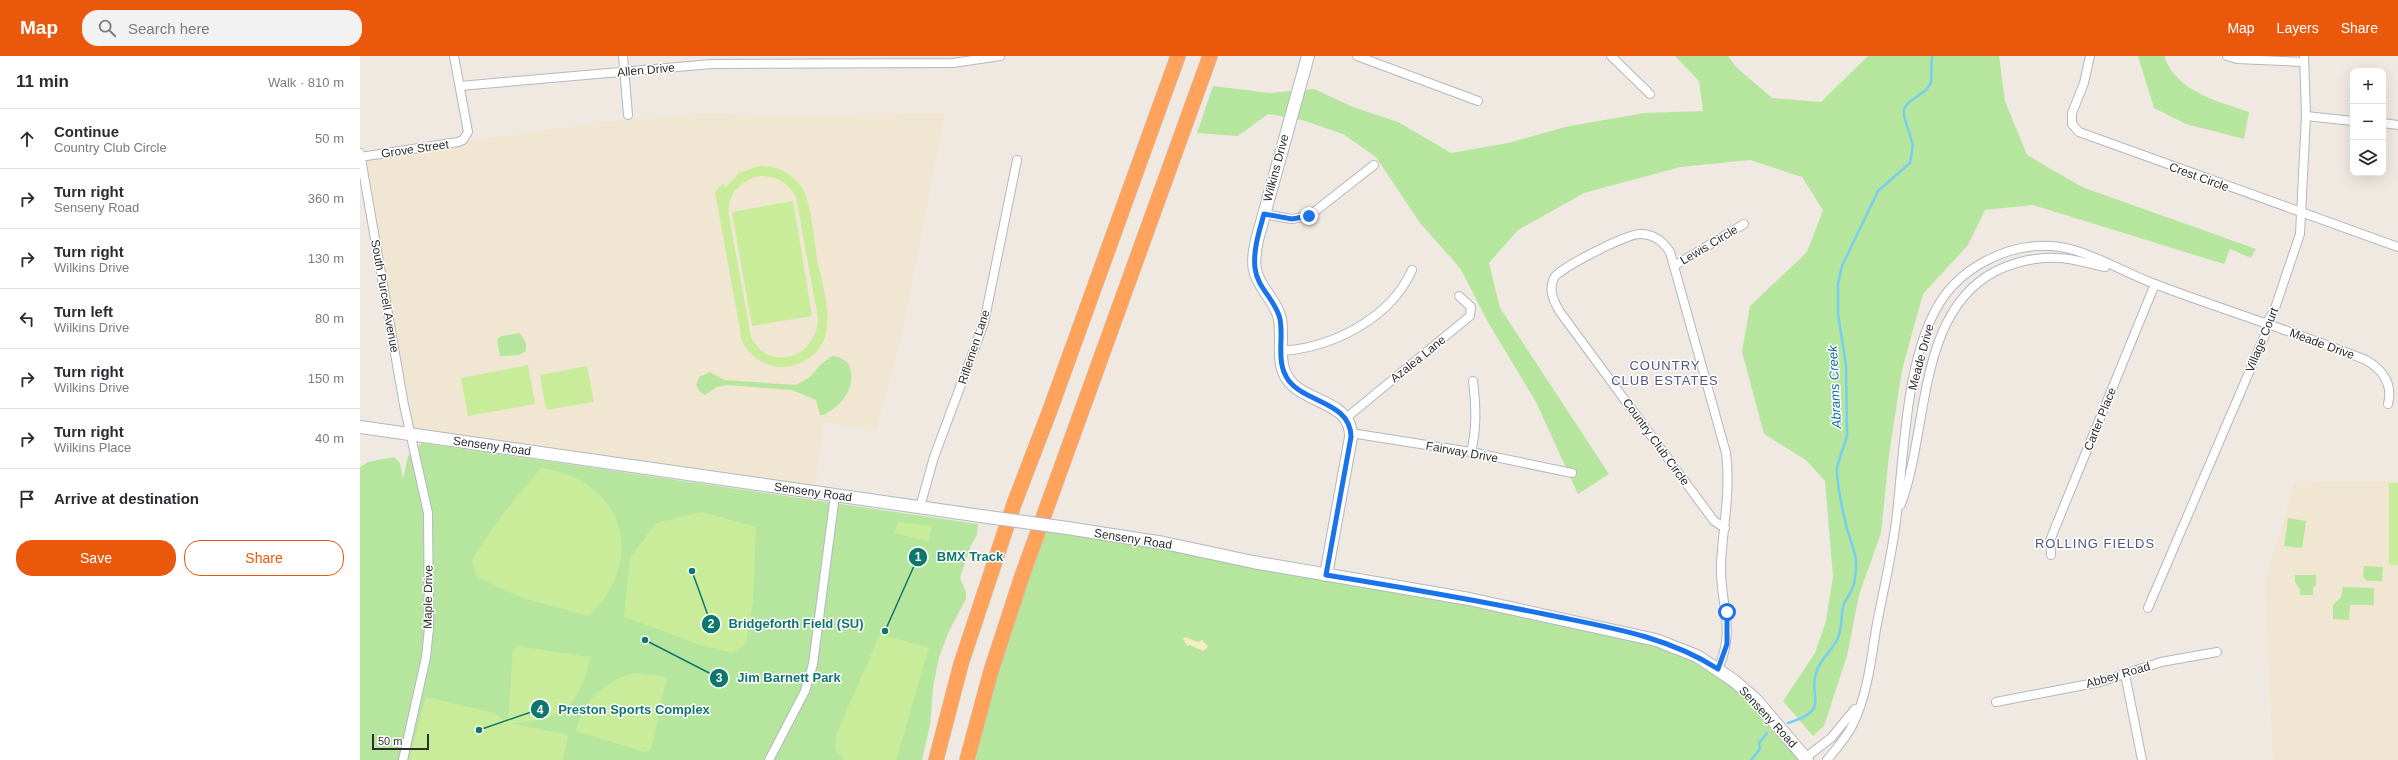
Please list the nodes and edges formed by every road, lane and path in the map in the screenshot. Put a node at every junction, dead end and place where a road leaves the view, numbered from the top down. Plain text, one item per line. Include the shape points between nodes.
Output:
1 (454, 56) edge
2 (623, 56) edge
3 (1000, 56) edge
4 (1178, 56) edge
5 (1210, 56) edge
6 (1308, 56) edge
7 (1357, 56) edge
8 (1611, 56) edge
9 (2090, 56) edge
10 (2227, 56) edge
11 (2304, 59) edge
12 (625, 72) junction
13 (460, 86) junction
14 (1650, 94) dead end
15 (1478, 101) dead end
16 (628, 115) dead end
17 (2306, 116) junction
18 (2350, 121) edge
19 (2386, 123) edge
20 (2398, 125) edge
21 (360, 156) edge
22 (1017, 160) dead end
23 (1374, 165) dead end
24 (2302, 213) junction
25 (1264, 214) junction
26 (1744, 224) dead end
27 (2398, 247) edge
28 (1674, 266) junction
29 (2114, 268) junction
30 (1412, 270) dead end
31 (2155, 284) junction
32 (1459, 296) dead end
33 (2266, 324) junction
34 (1280, 351) junction
35 (1473, 381) dead end
36 (2388, 404) dead end
37 (1346, 418) junction
38 (360, 427) edge
39 (1351, 432) junction
40 (411, 434) junction
41 (1471, 452) junction
42 (1572, 472) dead end
43 (835, 495) junction
44 (920, 507) junction
45 (1897, 514) junction
46 (1724, 528) junction
47 (2051, 555) dead end
48 (1326, 575) junction
49 (2148, 608) dead end
50 (2217, 652) dead end
51 (1718, 669) junction
52 (2126, 674) junction
53 (1861, 700) junction
54 (1996, 702) dead end
55 (1806, 759) edge
56 (403, 760) edge
57 (769, 760) edge
58 (936, 760) edge
59 (967, 760) edge
60 (1827, 760) edge
61 (2142, 760) edge

1 - 13 street
2 - 12 street
3 - 12 street, Allen Drive via 953,63 712,64
4 - 58 highway via 1004,534 961,664
5 - 59 highway via 1019,584 991,671
6 - 25 main road, Wilkins Drive
7 - 15 street
8 - 14 street
9 - 24 street, Crest Circle via 2084,84 2072,113 2072,124 2079,132
10 - 11 street via 2237,59
11 - 17 street, Village Court
12 - 13 street, Allen Drive
12 - 16 street
13 - 21 street, Grove Street via 468,134 458,142
17 - 18 street
17 - 24 street, Village Court
19 - 20 street
21 - 40 street, South Purcell Avenue
22 - 44 street, Riflemen Lane via 984,323 934,457
23 - 25 street via 1309,216 1292,219
24 - 27 street, Crest Circle
24 - 33 street, Village Court via 2300,234 2274,311
25 - 34 main road, Wilkins Drive via 1255,252 1255,270 1279,318
26 - 28 street, Lewis Circle
28 - 46 street, Country Club Circle via 1726,453 1728,487
28 - 46 street, Country Club Circle via 1670,252 1661,242 1648,235 1633,235 1562,268 1552,282 1552,295 1560,312 1710,515
29 - 31 street, Meade Drive
29 - 45 street, Meade Drive via 2057,258 2028,260 1990,274 1960,300 1939,339 1914,461
29 - 45 street, Meade Drive via 2072,249 2030,247 1992,258 1969,272 1951,288 1935,312 1922,345 1907,421
30 - 34 street via 1408,280 1388,304 1348,333 1322,345
31 - 33 street, Meade Drive
31 - 47 street, Carter Place via 2055,528 2050,542
32 - 37 street, Azalea Lane via 1471,306 1470,316
33 - 36 street, Meade Drive via 2372,364 2388,383
33 - 49 street, Village Court via 2265,335 2236,406
34 - 37 main road, Wilkins Drive via 1282,368 1293,386
35 - 41 street via 1477,411 1476,433
37 - 39 main road
38 - 40 main road, Senseny Road
39 - 41 street, Fairway Drive
39 - 48 main road
40 - 43 main road, Senseny Road
40 - 56 street, Maple Drive via 428,513 429,628 424,672
41 - 42 street, Fairway Drive
43 - 44 main road, Senseny Road
43 - 57 street via 813,664 804,690
44 - 48 main road, Senseny Road, bridge via 1164,543
45 - 53 street, Meade Drive via 1871,660
46 - 51 street, Country Club Circle via 1722,578 1728,630 1727,644
48 - 51 main road, Senseny Road via 1469,599 1632,633 1689,652
50 - 52 street, Abbey Road via 2161,662
51 - 55 main road, Senseny Road via 1755,699
52 - 54 street, Abbey Road via 2100,682
52 - 61 street
53 - 55 street, Meade Drive via 1841,728
53 - 60 street, Meade Drive via 1853,725

